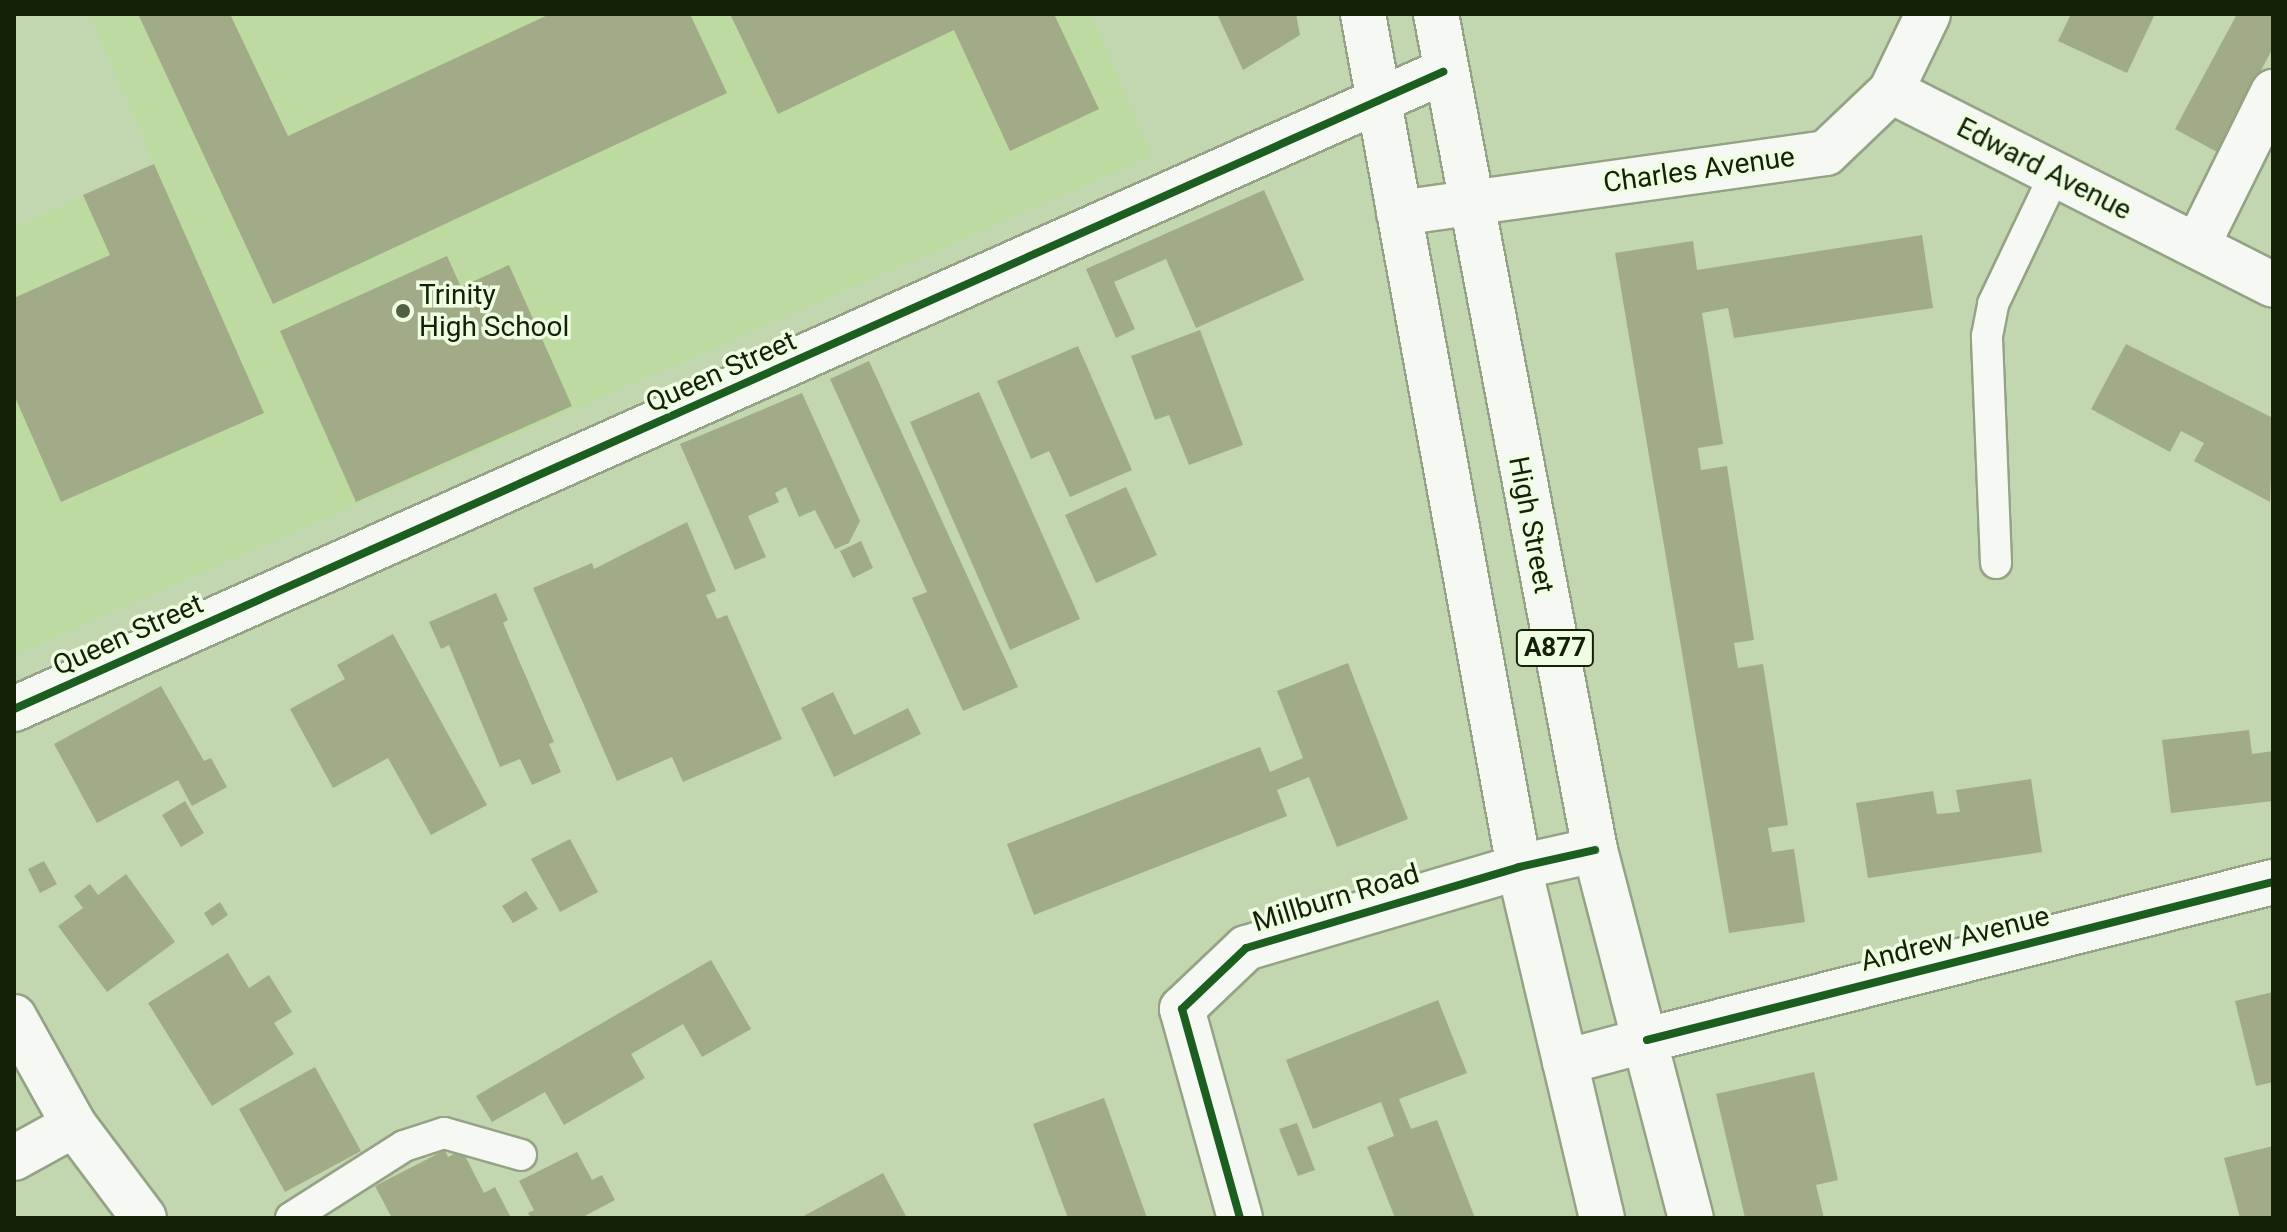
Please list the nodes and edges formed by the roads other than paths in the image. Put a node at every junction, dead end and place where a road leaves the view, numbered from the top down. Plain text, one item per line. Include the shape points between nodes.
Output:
1 (1363, 14) edge
2 (1436, 14) edge
3 (1928, 14) edge
4 (1443, 72) junction
5 (1891, 91) junction
6 (2273, 92) edge
7 (1380, 105) junction
8 (2055, 174) junction
9 (1469, 202) junction
10 (1399, 213) junction
11 (2197, 246) junction
12 (2273, 285) edge
13 (1996, 563) dead end
14 (14, 709) edge
15 (1595, 850) junction
16 (1519, 867) junction
17 (2273, 882) edge
18 (14, 1017) edge
19 (1647, 1040) junction
20 (1565, 1062) junction
21 (74, 1125) junction
22 (521, 1155) dead end
23 (14, 1158) edge
24 (144, 1218) edge
25 (291, 1218) edge
26 (1240, 1218) edge
27 (1602, 1218) edge
28 (1691, 1218) edge

1 - 7 street, A877
2 - 4 street, High Street / A877
3 - 5 street, Charles Avenue
4 - 7 street, Queen Street
4 - 9 street, High Street / A877
5 - 8 street, Edward Avenue
5 - 9 street, Charles Avenue via 1826,153
6 - 11 street
7 - 10 street, A877
7 - 14 street, Queen Street
8 - 11 street, Edward Avenue
8 - 13 lane via 1993,304 1987,336
9 - 10 street, Charles Avenue
9 - 15 street, High Street / A877
10 - 16 street, A877
11 - 12 street, Edward Avenue
15 - 16 street, Millburn Road
15 - 19 street, High Street / A877
16 - 20 street, A877
16 - 26 street, Millburn Road via 1246,948 1182,1009
17 - 19 street, Andrew Avenue
18 - 21 street
19 - 20 street, Andrew Avenue
19 - 28 street, High Street / A877
20 - 27 street, A877
21 - 23 street
21 - 24 street
22 - 25 lane via 444,1133 404,1146

